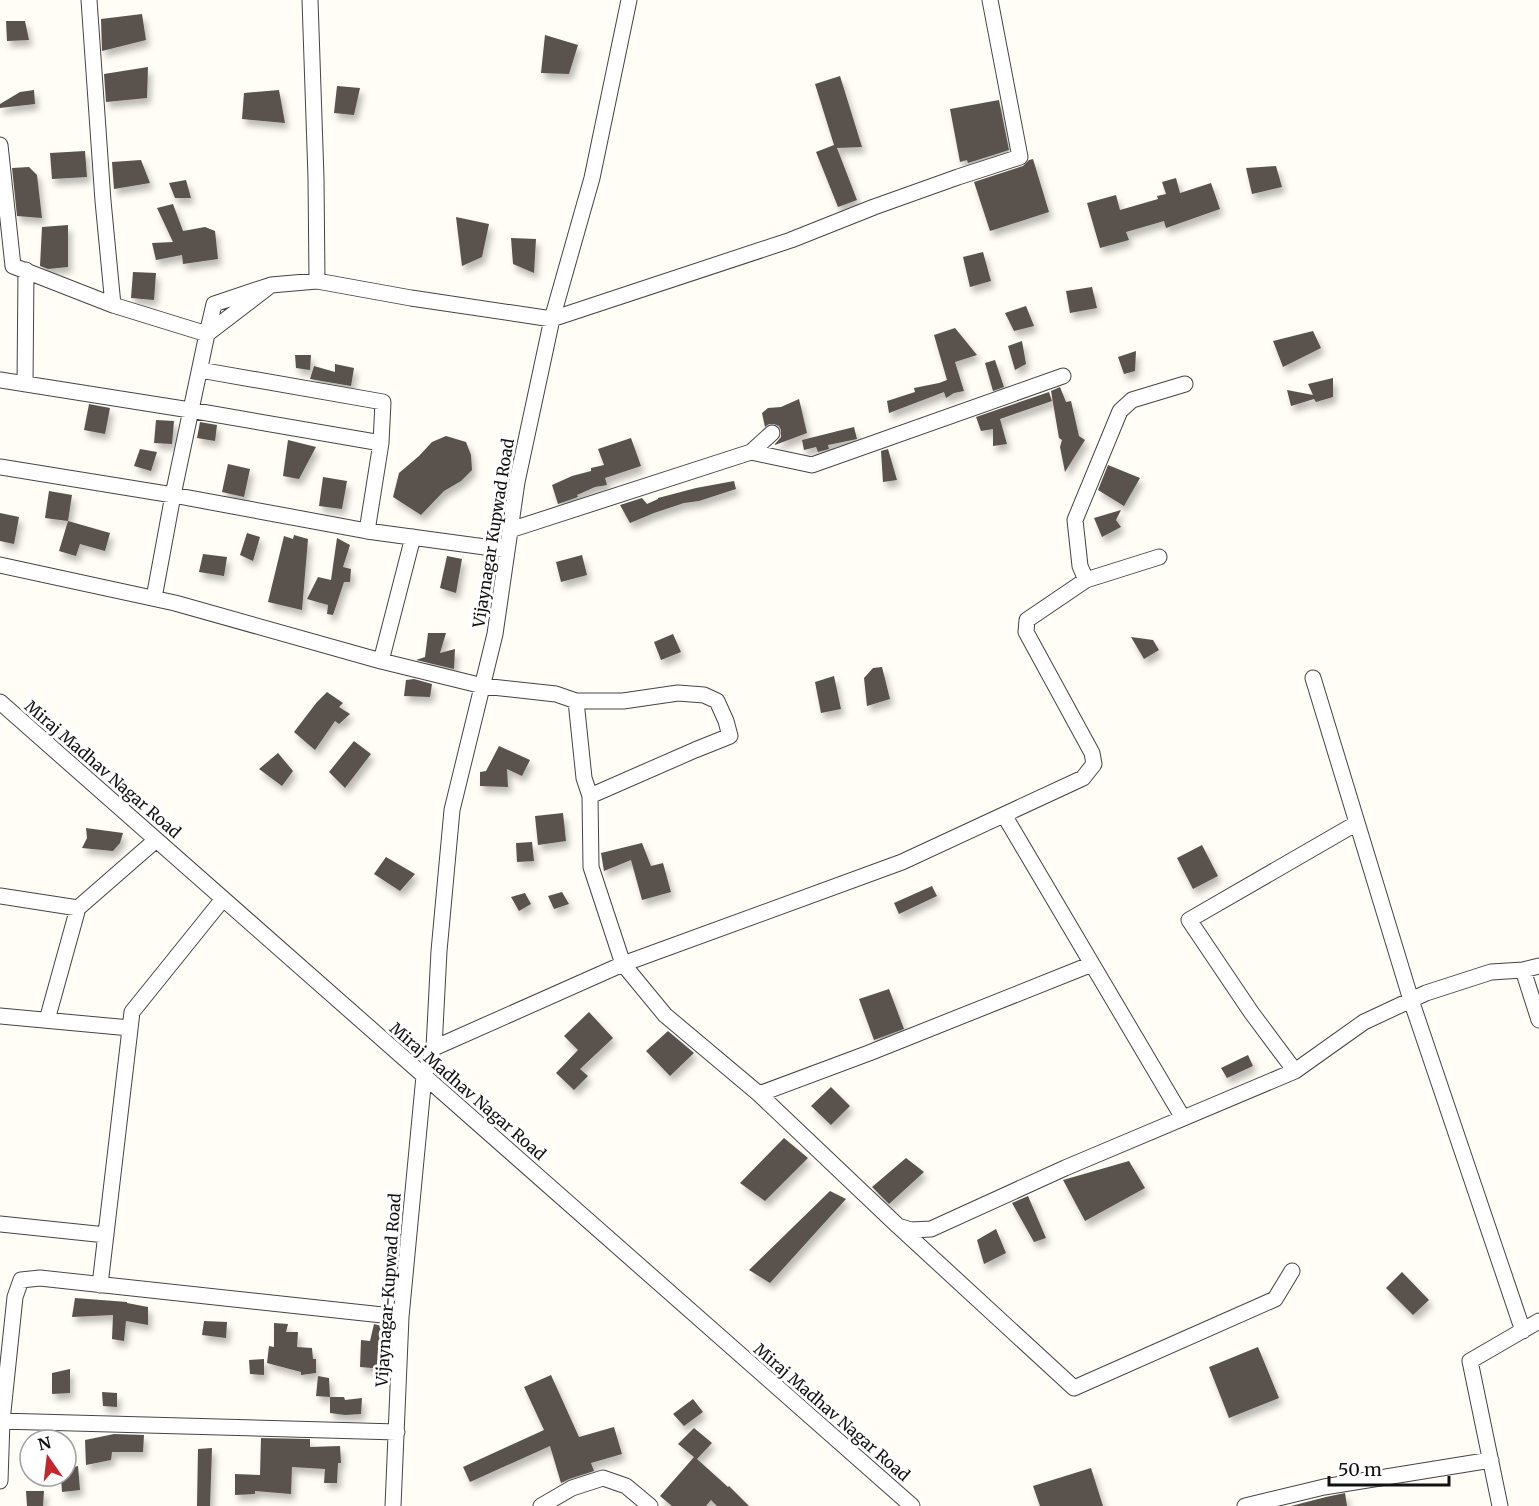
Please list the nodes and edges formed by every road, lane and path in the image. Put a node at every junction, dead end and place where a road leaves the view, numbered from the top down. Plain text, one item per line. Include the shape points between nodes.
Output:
1 (89, 0) edge
2 (310, 0) edge
3 (629, 0) edge
4 (990, 0) edge
5 (0, 145) edge
6 (26, 270) junction
7 (317, 280) junction
8 (113, 305) junction
9 (552, 319) junction
10 (207, 334) junction
11 (200, 370) junction
12 (1063, 376) dead end
13 (0, 380) edge
14 (25, 384) junction
15 (1185, 384) dead end
16 (190, 410) junction
17 (772, 433) dead end
18 (381, 443) junction
19 (751, 452) junction
20 (0, 467) edge
21 (172, 495) junction
22 (510, 530) junction
23 (367, 531) junction
24 (414, 537) junction
25 (507, 550) junction
26 (1159, 556) dead end
27 (0, 565) edge
28 (1086, 580) junction
29 (154, 598) junction
30 (381, 661) junction
31 (1313, 678) dead end
32 (483, 686) junction
33 (576, 701) junction
34 (0, 702) edge
35 (590, 796) junction
36 (1004, 815) junction
37 (1357, 823) junction
38 (156, 840) junction
39 (0, 896) edge
40 (223, 899) junction
41 (78, 908) junction
42 (623, 964) junction
43 (1092, 964) junction
44 (1539, 966) edge
45 (1523, 970) junction
46 (1411, 1000) junction
47 (0, 1016) edge
48 (47, 1020) junction
49 (1539, 1020) edge
50 (130, 1028) junction
51 (434, 1048) junction
52 (1295, 1071) junction
53 (424, 1076) junction
54 (759, 1095) junction
55 (1183, 1118) junction
56 (0, 1224) edge
57 (898, 1226) junction
58 (106, 1235) junction
59 (1292, 1271) dead end
60 (100, 1285) junction
61 (401, 1317) junction
62 (1539, 1321) edge
63 (1523, 1331) junction
64 (1, 1421) edge
65 (397, 1432) junction
66 (1491, 1460) junction
67 (0, 1481) edge
68 (896, 1492) junction
69 (393, 1506) edge
70 (541, 1506) edge
71 (650, 1506) edge
72 (887, 1506) edge
73 (912, 1506) edge
74 (1245, 1506) edge
75 (1500, 1506) edge

1 - 8 street
2 - 7 street
3 - 9 street, Vijaynagar Kupwad Road via 592,178
4 - 9 street via 1020,157 791,240
5 - 6 street via 13,266
6 - 8 street
6 - 14 street
7 - 9 street
7 - 10 street via 271,285 214,304
8 - 10 street
9 - 22 street, Vijaynagar Kupwad Road
10 - 11 street
11 - 16 street
11 - 18 street via 383,402
12 - 19 street via 812,465
13 - 14 street
14 - 16 street
15 - 28 street via 1132,400 1120,411 1075,520 1080,566
16 - 18 street
16 - 21 street
17 - 19 street
18 - 23 street
19 - 22 street
20 - 21 street
21 - 23 street
21 - 29 street
22 - 25 street, Vijaynagar Kupwad Road
23 - 24 street
24 - 25 street
24 - 30 street
25 - 32 street, Vijaynagar Kupwad Road
26 - 28 street
27 - 29 street
28 - 36 street via 1027,620 1026,632 1092,753 1094,764 1083,778
29 - 30 street
30 - 32 street
31 - 37 street
32 - 33 street via 556,694
32 - 51 street, Vijaynagar Kupwad Road via 452,810
33 - 35 street via 584,778
33 - 35 street via 622,701 678,693 704,695 717,701 730,736
34 - 38 street, Miraj Madhav Nagar Road
35 - 42 street via 591,867
36 - 42 street via 902,862
36 - 43 street
37 - 46 street
37 - 52 street via 1190,920
38 - 40 street, Miraj Madhav Nagar Road
38 - 41 street
39 - 41 street
40 - 50 street via 132,1012
40 - 53 street, Miraj Madhav Nagar Road
41 - 48 street
42 - 51 street
42 - 54 street via 665,1015
43 - 54 street
43 - 55 street
44 - 45 street
45 - 46 street via 1491,972
45 - 49 street
46 - 52 street via 1364,1022
46 - 63 street
47 - 48 street
48 - 50 street
50 - 58 street
51 - 53 street, Vijaynagar Kupwad Road
52 - 55 street
53 - 61 street, Vijaynagar-Kupwad Road
53 - 68 street, Miraj Madhav Nagar Road
54 - 57 street
55 - 57 street via 931,1229
56 - 58 street
57 - 59 street via 1074,1388 1275,1299
58 - 60 street
60 - 61 street
60 - 64 street via 40,1278 21,1280 15,1297
61 - 65 street, Vijaynagar-Kupwad Road
62 - 63 street
63 - 66 street via 1470,1361
64 - 65 street
64 - 67 street
65 - 69 street, Vijaynagar-Kupwad Road
66 - 74 street via 1324,1487
66 - 75 street
68 - 72 street
68 - 73 street, Miraj Madhav Nagar Road
70 - 71 street via 572,1488 603,1478 626,1486

